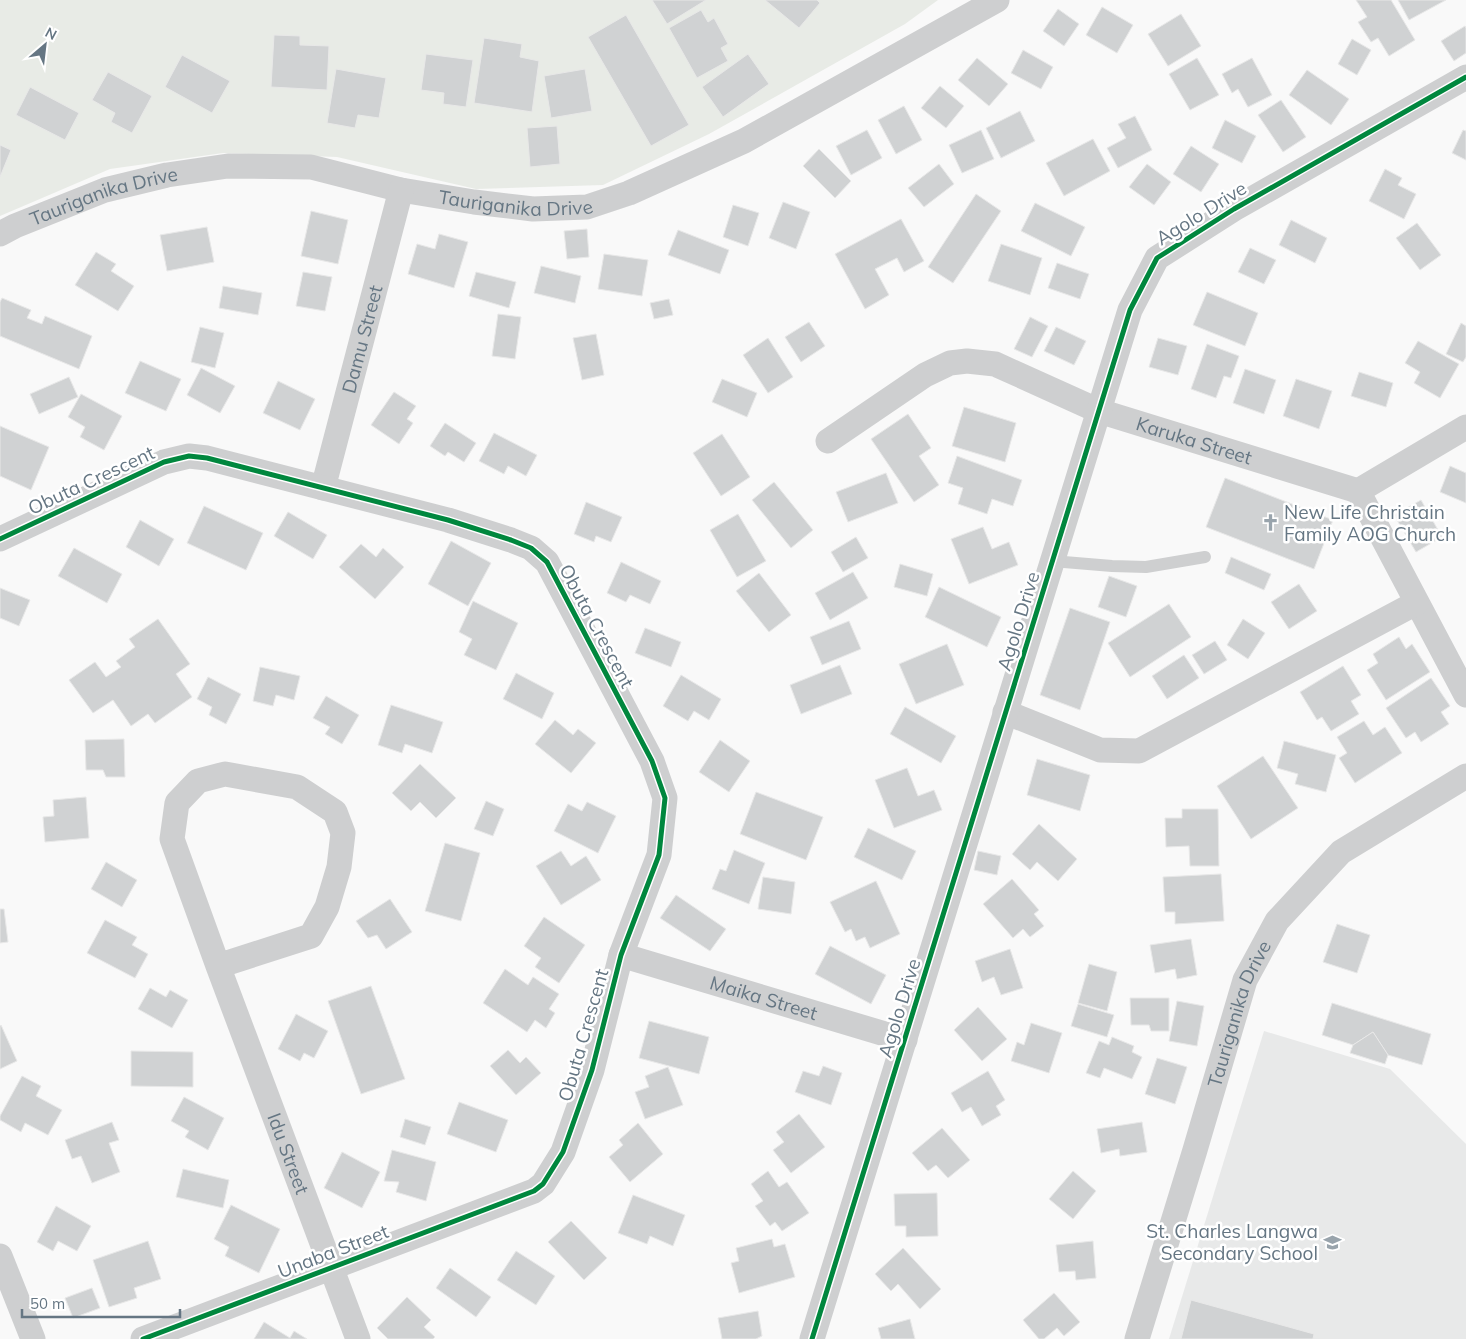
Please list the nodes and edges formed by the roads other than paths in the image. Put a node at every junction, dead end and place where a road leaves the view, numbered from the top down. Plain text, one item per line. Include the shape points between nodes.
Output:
1 (997, 0) edge
2 (1466, 77) edge
3 (401, 190) junction
4 (0, 234) edge
5 (1099, 411) junction
6 (1466, 427) edge
7 (828, 441) dead end
8 (323, 488) junction
9 (1358, 491) junction
10 (0, 540) edge
11 (1205, 557) dead end
12 (1052, 561) junction
13 (1416, 603) junction
14 (1466, 695) edge
15 (1005, 712) junction
16 (1466, 776) edge
17 (622, 955) junction
18 (218, 966) junction
19 (905, 1040) junction
20 (534, 1191) joint
21 (0, 1256) edge
22 (332, 1268) junction
23 (33, 1339) edge
24 (143, 1339) edge
25 (358, 1339) edge
26 (812, 1339) edge
27 (1137, 1339) edge

1 - 3 street, Tauriganika Drive via 744,141 629,193 587,207 533,209
2 - 5 street, Agolo Drive via 1234,209 1157,258 1130,310
3 - 4 street, Tauriganika Drive via 311,167 228,166 167,175 105,190
3 - 8 street, Damu Street
5 - 7 street, Karuka Street via 995,364 967,361 950,363 925,375
5 - 9 street, Karuka Street
5 - 12 street, Agolo Drive
6 - 9 street
8 - 10 street, Obuta Crescent via 188,456 164,462
8 - 17 street, Obuta Crescent via 512,540 531,548 546,562 652,761 665,798 659,855
9 - 13 street
11 - 12 lane via 1146,567
12 - 15 street, Agolo Drive
13 - 14 street
13 - 15 street via 1140,751 1100,750
15 - 19 street, Agolo Drive
16 - 27 street, Tauriganika Drive via 1341,852 1277,921 1246,980
17 - 19 street, Maika Street
17 - 20 street, Obuta Crescent via 592,1070 563,1152 543,1184
18 - 18 street, Idu Street via 311,936 327,907 340,867 343,833 335,812 297,787 225,774 198,781 177,803 172,840
18 - 22 street, Idu Street
19 - 26 street, Agolo Drive
20 - 22 street, Unaba Street
21 - 23 street
22 - 24 street, Unaba Street
22 - 25 street, Idu Street

